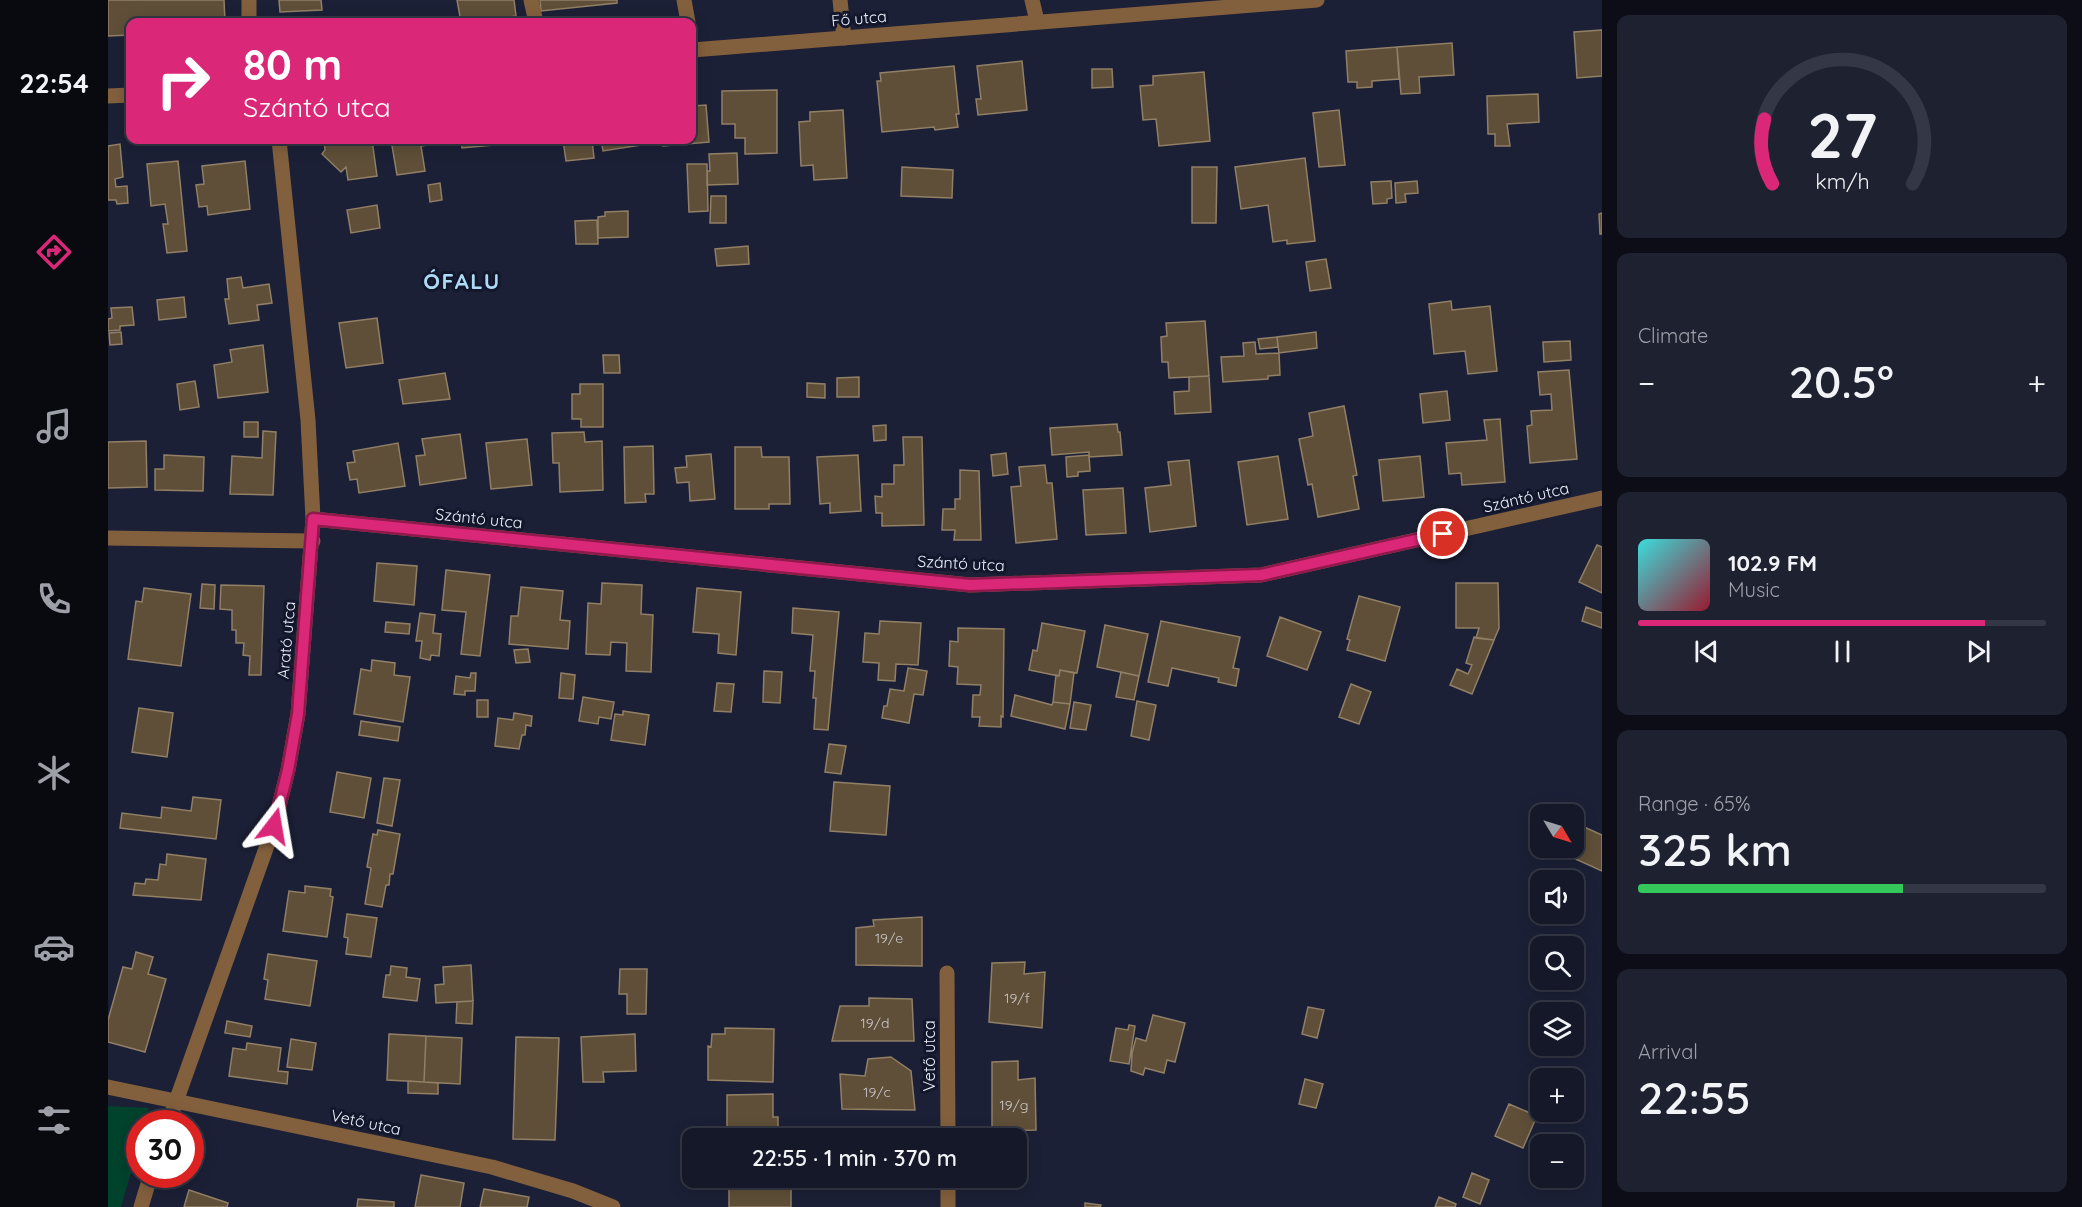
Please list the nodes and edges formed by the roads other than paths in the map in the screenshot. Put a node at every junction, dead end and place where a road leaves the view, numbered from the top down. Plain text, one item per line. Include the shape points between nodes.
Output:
1 (249, 0) edge
2 (531, 0) edge
3 (684, 0) edge
4 (840, 0) edge
5 (1032, 0) edge
6 (1317, 0) edge
7 (1279, 2) edge
8 (249, 18) edge
9 (535, 18) edge
10 (687, 18) edge
11 (1037, 21) junction
12 (844, 38) junction
13 (696, 45) edge
14 (126, 95) edge
15 (108, 96) edge
16 (279, 144) edge
17 (1602, 498) edge
18 (313, 519) junction
19 (108, 538) edge
20 (313, 541) junction
21 (947, 973) dead end
22 (108, 1087) edge
23 (175, 1101) junction
24 (172, 1110) edge
25 (948, 1128) edge
26 (147, 1188) edge
27 (948, 1188) edge
28 (141, 1207) edge
29 (613, 1207) edge
30 (948, 1207) edge

1 - 8 street
2 - 9 street
3 - 10 street
4 - 12 street
5 - 11 street
6 - 7 street, Fő utca
7 - 11 street, Fő utca
11 - 12 street, Fő utca
12 - 13 street, Fő utca
14 - 15 street
16 - 18 street, Arató utca via 307,408
17 - 18 street, Szántó utca via 1261,575 970,585
18 - 20 street, Arató utca
19 - 20 street
20 - 23 street, Arató utca via 298,714 288,770 274,826
21 - 25 street, Vető utca
22 - 23 street, Vető utca
23 - 24 street, Arató utca
23 - 29 street, Vető utca via 492,1167
26 - 28 street
27 - 30 street

